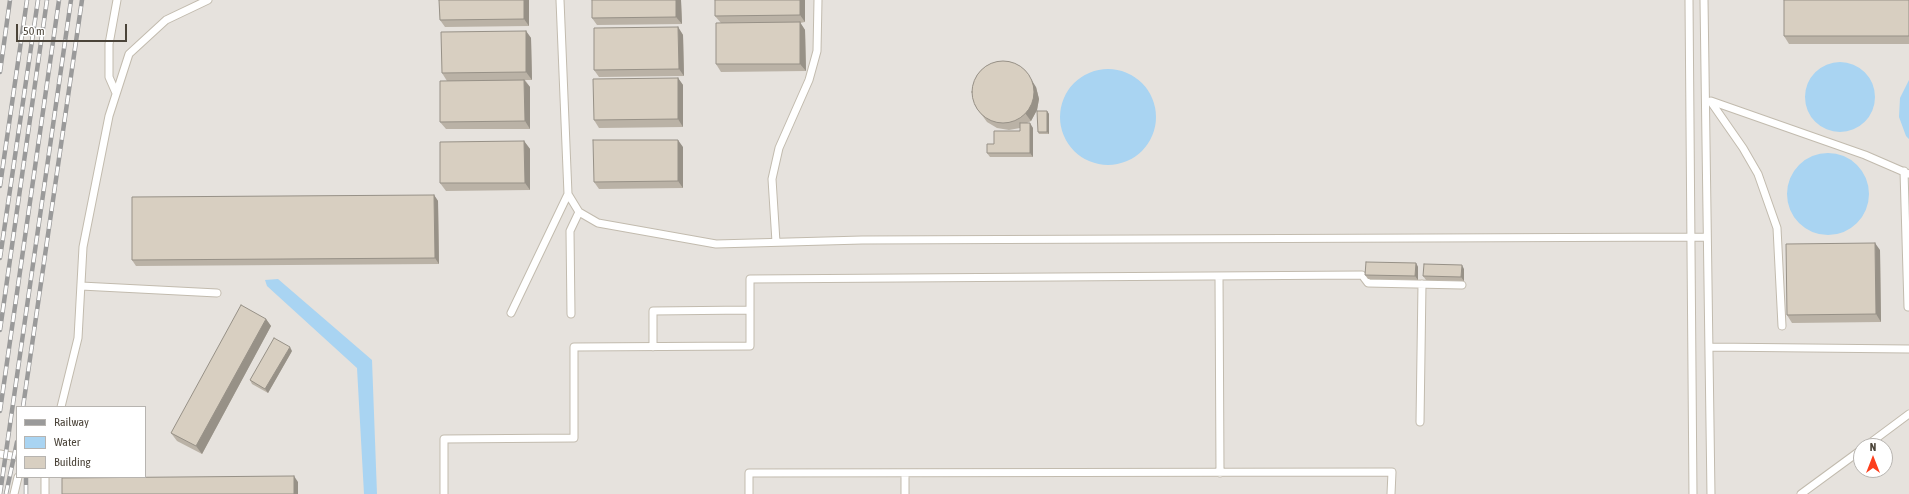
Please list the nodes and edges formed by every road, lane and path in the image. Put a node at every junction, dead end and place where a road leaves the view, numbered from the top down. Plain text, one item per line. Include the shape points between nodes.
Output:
1 (117, 0) edge
2 (208, 0) edge
3 (560, 0) edge
4 (818, 0) edge
5 (1689, 0) edge
6 (1704, 0) edge
7 (116, 93) junction
8 (1708, 100) junction
9 (1906, 172) edge
10 (568, 194) junction
11 (579, 212) junction
12 (1692, 237) junction
13 (1707, 237) junction
14 (776, 242) junction
15 (1219, 276) junction
16 (1422, 284) junction
17 (1462, 285) edge
18 (81, 286) junction
19 (217, 293) dead end
20 (1908, 307) dead end
21 (750, 310) junction
22 (511, 313) dead end
23 (571, 314) dead end
24 (1782, 326) dead end
25 (653, 347) junction
26 (1709, 347) junction
27 (1909, 349) edge
28 (61, 406) edge
29 (1909, 414) edge
30 (1420, 422) dead end
31 (1877, 438) edge
32 (0, 454) edge
33 (1853, 456) edge
34 (16, 457) edge
35 (905, 473) junction
36 (1220, 474) junction
37 (18, 478) edge
38 (45, 478) edge
39 (14, 494) edge
40 (44, 494) edge
41 (444, 494) edge
42 (749, 494) edge
43 (905, 494) edge
44 (1392, 494) edge
45 (1693, 494) edge
46 (1711, 494) edge
47 (1801, 494) edge

1 - 7 lane via 109,44 109,77
2 - 7 lane via 166,20 129,54
3 - 10 lane
4 - 14 lane via 817,51 809,80 779,148 772,179
5 - 12 lane
6 - 8 lane
7 - 18 lane via 109,116 83,247
8 - 9 lane
8 - 13 lane
8 - 24 lane via 1743,148 1758,174 1777,228
9 - 20 lane
10 - 11 lane
10 - 22 lane
11 - 14 lane via 598,223 716,244
11 - 23 lane via 570,231
12 - 13 lane
12 - 14 lane
12 - 45 lane via 1695,475
13 - 26 lane
15 - 16 lane via 1362,275 1368,283
15 - 21 lane via 750,279
15 - 36 lane
16 - 17 lane
16 - 30 lane
18 - 19 lane
18 - 28 lane via 78,338
21 - 25 lane via 750,346
21 - 25 lane via 653,311
25 - 41 lane via 574,347 574,438 444,439
26 - 27 lane
26 - 46 lane
29 - 31 lane
32 - 34 lane
33 - 47 lane
35 - 36 lane
35 - 42 lane via 749,473
35 - 43 lane
36 - 44 lane via 1392,472
37 - 39 lane
38 - 40 lane

